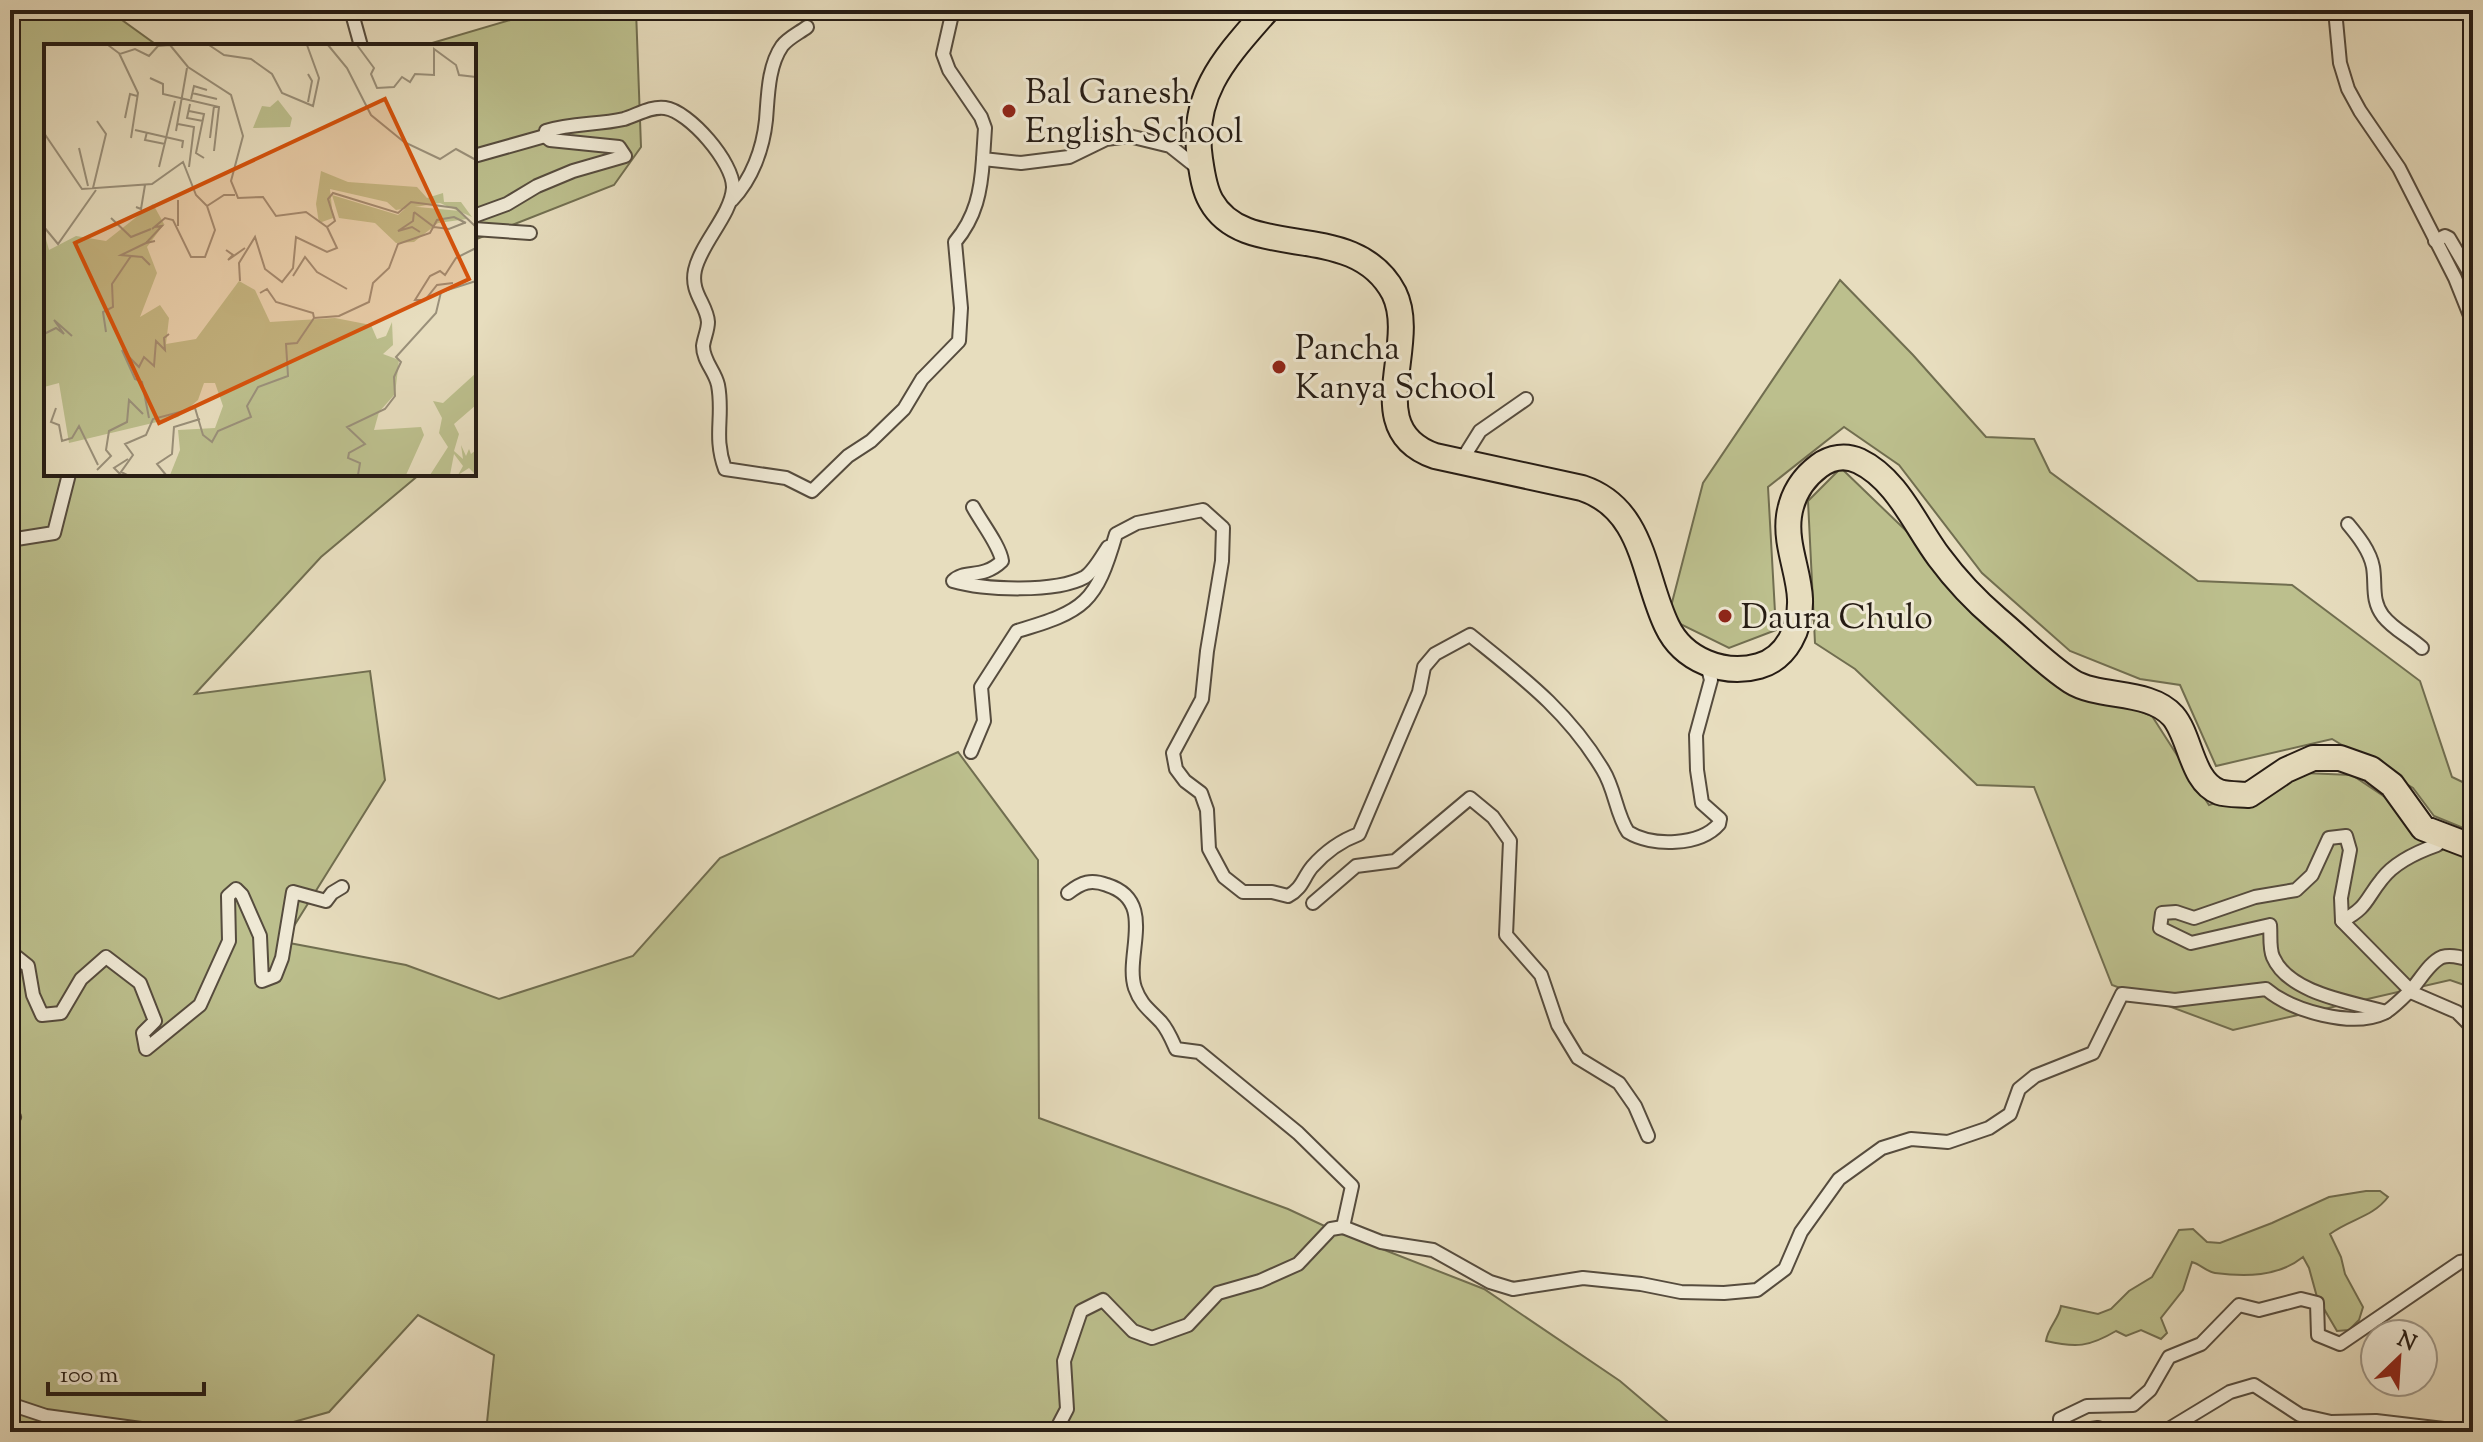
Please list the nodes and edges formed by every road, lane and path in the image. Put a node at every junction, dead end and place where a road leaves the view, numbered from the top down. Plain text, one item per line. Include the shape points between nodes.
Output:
1 (351, 10) edge
2 (953, 10) edge
3 (1267, 10) edge
4 (2335, 10) edge
5 (807, 27) dead end
6 (360, 44) edge
7 (545, 136) junction
8 (476, 155) edge
9 (983, 159) junction
10 (1202, 172) junction
11 (729, 202) junction
12 (476, 215) edge
13 (476, 229) edge
14 (530, 233) dead end
15 (2435, 241) junction
16 (2473, 279) edge
17 (2473, 334) edge
18 (1526, 399) dead end
19 (1460, 463) junction
20 (68, 476) edge
21 (973, 507) dead end
22 (2348, 524) dead end
23 (1116, 534) junction
24 (10, 540) edge
25 (2422, 648) dead end
26 (1707, 665) junction
27 (971, 752) dead end
28 (2440, 836) junction
29 (2473, 847) edge
30 (342, 887) dead end
31 (1068, 893) dead end
32 (1313, 903) dead end
33 (2342, 921) junction
34 (10, 934) edge
35 (2473, 961) edge
36 (2411, 991) junction
37 (2386, 1012) junction
38 (2473, 1028) edge
39 (10, 1112) edge
40 (10, 1123) edge
41 (1648, 1136) dead end
42 (1343, 1227) junction
43 (2473, 1260) edge
44 (10, 1404) edge
45 (163, 1432) edge
46 (1055, 1432) edge
47 (2060, 1432) edge
48 (2072, 1432) edge
49 (2106, 1432) edge
50 (2164, 1432) edge
51 (2469, 1432) edge

1 - 6 street
2 - 9 street via 943,54 981,117
3 - 10 highway via 1206,92 1199,127
4 - 15 street via 2348,89 2399,168
5 - 11 street via 777,54 754,167
7 - 8 street
7 - 11 street via 563,126 667,108 693,124 728,165 733,189
7 - 12 street via 619,147 625,156 573,171
9 - 10 street via 1021,163 1069,157 1106,139 1129,136 1170,146
9 - 11 street via 980,197 968,227 955,242 959,341 922,379 904,409 812,491 786,478 725,469 718,449 718,382 703,347 708,320 695,292 695,270
10 - 19 highway via 1210,200 1234,224 1250,232 1340,249 1380,274 1402,317 1395,390 1399,428 1416,448
13 - 14 street
15 - 16 street via 2449,238
15 - 17 street via 2471,318
18 - 19 street via 1480,431
19 - 26 highway via 1582,488 1611,504 1632,529 1667,628
20 - 24 street via 54,533
21 - 23 street via 1002,561 993,569 959,575 953,581 970,586 1061,585 1087,576
22 - 25 street via 2369,556 2374,601 2402,635
23 - 26 street via 1137,523 1203,510 1223,528 1202,699 1173,753 1176,769 1201,793 1209,849 1224,877 1243,892 1288,896 1299,891 1336,843 1359,834 1419,692 1424,667 1435,654 1470,635 1579,731 1605,774 1628,832 1660,841 1708,834 1720,819 1702,803 1695,750 1710,689
23 - 27 street via 1106,569 1081,607 1017,631 999,656 981,687 984,721
26 - 28 highway via 1747,669 1780,655 1798,620 1789,517 1798,487 1821,464 1840,457 1855,459 1891,486 1965,589 2073,683 2152,702 2172,716 2204,782 2220,792 2249,795 2313,758 2340,758 2371,769 2392,785 2423,828
28 - 29 highway
28 - 33 street via 2437,845 2414,853 2384,876 2361,911
30 - 34 street via 326,901 293,892 282,958 275,976 262,981 260,936 236,889 228,896 229,941 200,1005 146,1049 143,1033 155,1021 140,983 106,957 81,979 61,1013 42,1015 28,966 13,954
31 - 42 street via 1094,880 1122,889 1133,904 1134,985 1143,1006 1176,1049 1199,1052 1298,1133 1352,1186
32 - 41 street via 1356,866 1395,861 1470,798 1510,841 1506,935 1541,975 1558,1025 1578,1058 1619,1083
33 - 36 street
33 - 37 street via 2350,850 2346,836 2329,838 2312,875 2296,890 2255,897 2194,918 2162,913 2160,928 2191,943 2270,925 2272,956 2287,975 2325,997
35 - 36 street via 2440,958
36 - 37 street
36 - 38 street via 2457,1012
37 - 42 street via 2366,1018 2306,1012 2266,989 2175,1000 2122,994 2093,1053 2035,1076 2019,1089 2010,1114 1989,1128 1948,1142 1911,1139 1882,1148 1839,1179 1801,1232 1785,1269 1757,1290 1681,1292 1583,1278 1513,1289 1433,1250 1381,1242
39 - 40 street
42 - 46 street via 1331,1229 1298,1264 1218,1293 1188,1325 1152,1338 1133,1331 1103,1300 1081,1311 1064,1361 1067,1409
43 - 47 street via 2460,1262 2340,1344 2318,1335 2317,1303 2301,1299 2259,1310 2239,1305 2201,1344 2169,1357 2150,1390 2133,1405 2087,1406 2060,1419
44 - 45 street via 46,1416
48 - 49 street
50 - 51 street via 2230,1392 2254,1385 2300,1415 2331,1422 2376,1421

